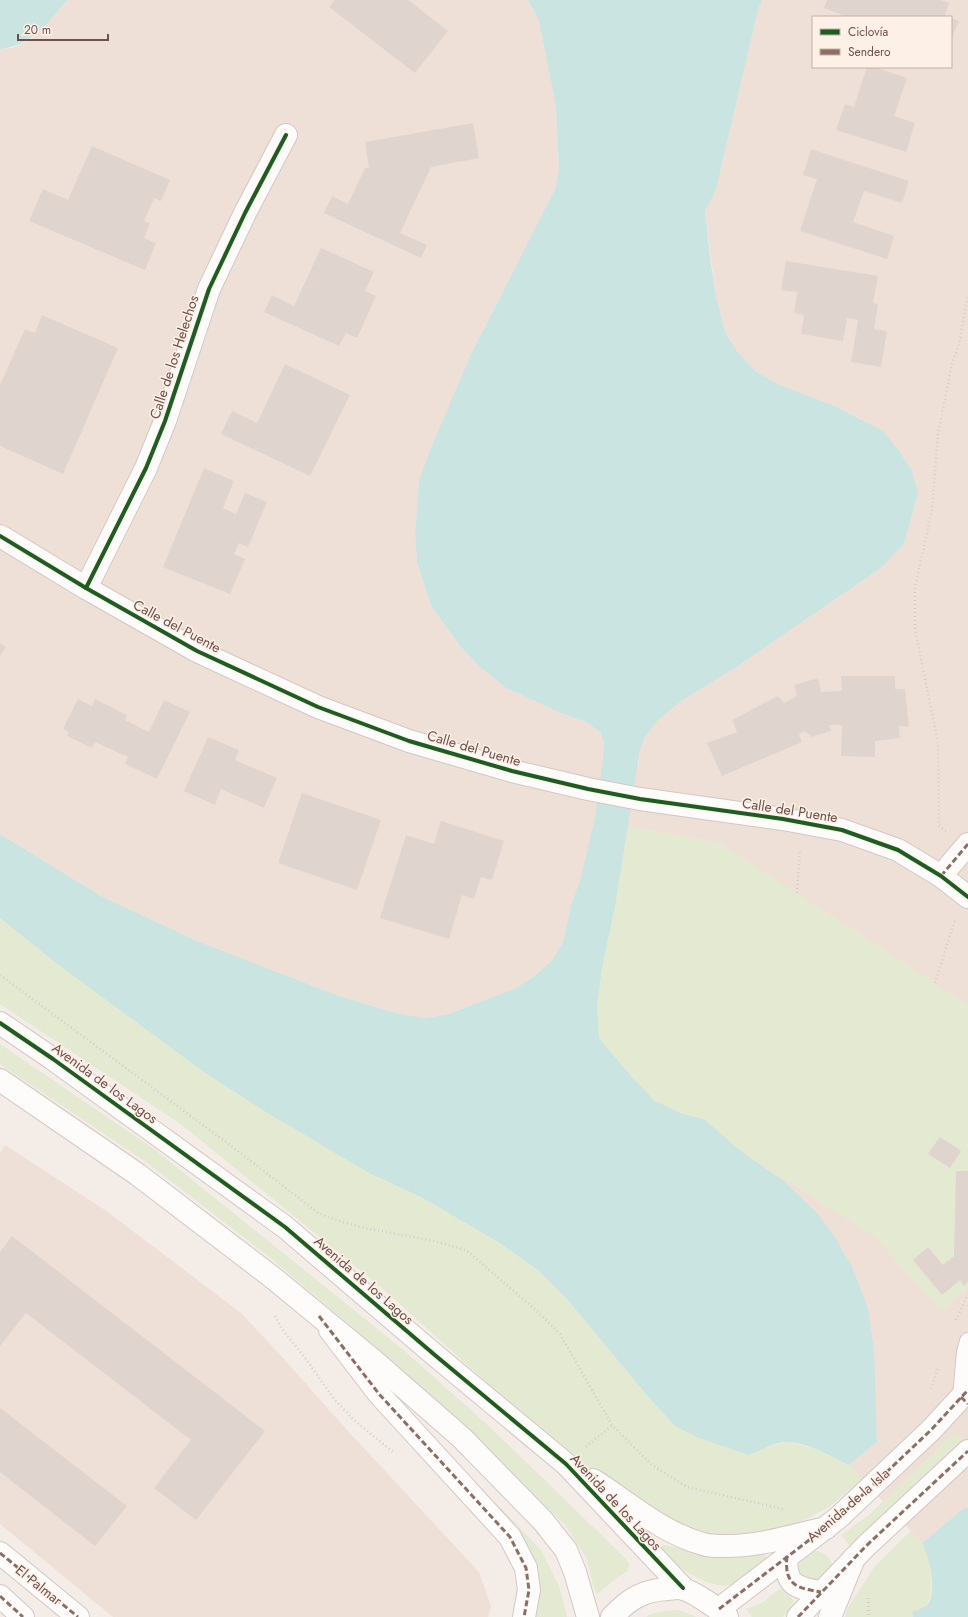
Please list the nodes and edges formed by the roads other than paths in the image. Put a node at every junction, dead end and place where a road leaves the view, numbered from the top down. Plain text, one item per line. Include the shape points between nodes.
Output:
1 (286, 135) dead end
2 (0, 536) edge
3 (86, 588) junction
4 (968, 844) edge
5 (941, 876) junction
6 (968, 897) edge
7 (0, 1023) edge
8 (0, 1080) edge
9 (319, 1316) junction
10 (968, 1341) edge
11 (966, 1397) edge
12 (962, 1457) edge
13 (566, 1464) junction
14 (832, 1523) junction
15 (860, 1552) junction
16 (0, 1553) edge
17 (787, 1556) junction
18 (683, 1588) junction
19 (821, 1592) junction
20 (0, 1596) edge
21 (723, 1613) edge
22 (23, 1617) edge
23 (78, 1617) edge
24 (524, 1617) edge
25 (588, 1617) edge
26 (612, 1617) edge
27 (798, 1617) edge
28 (830, 1617) edge

1 - 3 street, Calle de los Helechos via 209,289 149,462
2 - 3 street, Calle del Puente
3 - 5 street, Calle del Puente via 197,651 318,707 409,741 512,771 588,789 842,830 898,850
4 - 5 street
5 - 6 street, Calle del Puente
7 - 13 street, Avenida de los Lagos via 53,1058 285,1227
8 - 9 street via 137,1174
9 - 24 street via 379,1394 510,1536 526,1568 529,1590
9 - 25 street via 462,1438 543,1521 566,1550
10 - 11 lane via 965,1352
11 - 14 street, Avenida de la Isla
12 - 15 street
13 - 14 street via 675,1533 704,1545 761,1544
13 - 18 street, Avenida de los Lagos
14 - 17 street, Avenida de la Isla
15 - 19 street
15 - 28 street
16 - 23 street, El Palmar
17 - 19 street via 786,1568 789,1579 807,1590
17 - 21 street, Avenida de la Isla
18 - 21 street, Avenida de los Lagos
18 - 26 street via 656,1589 638,1595
19 - 27 street
20 - 22 street

